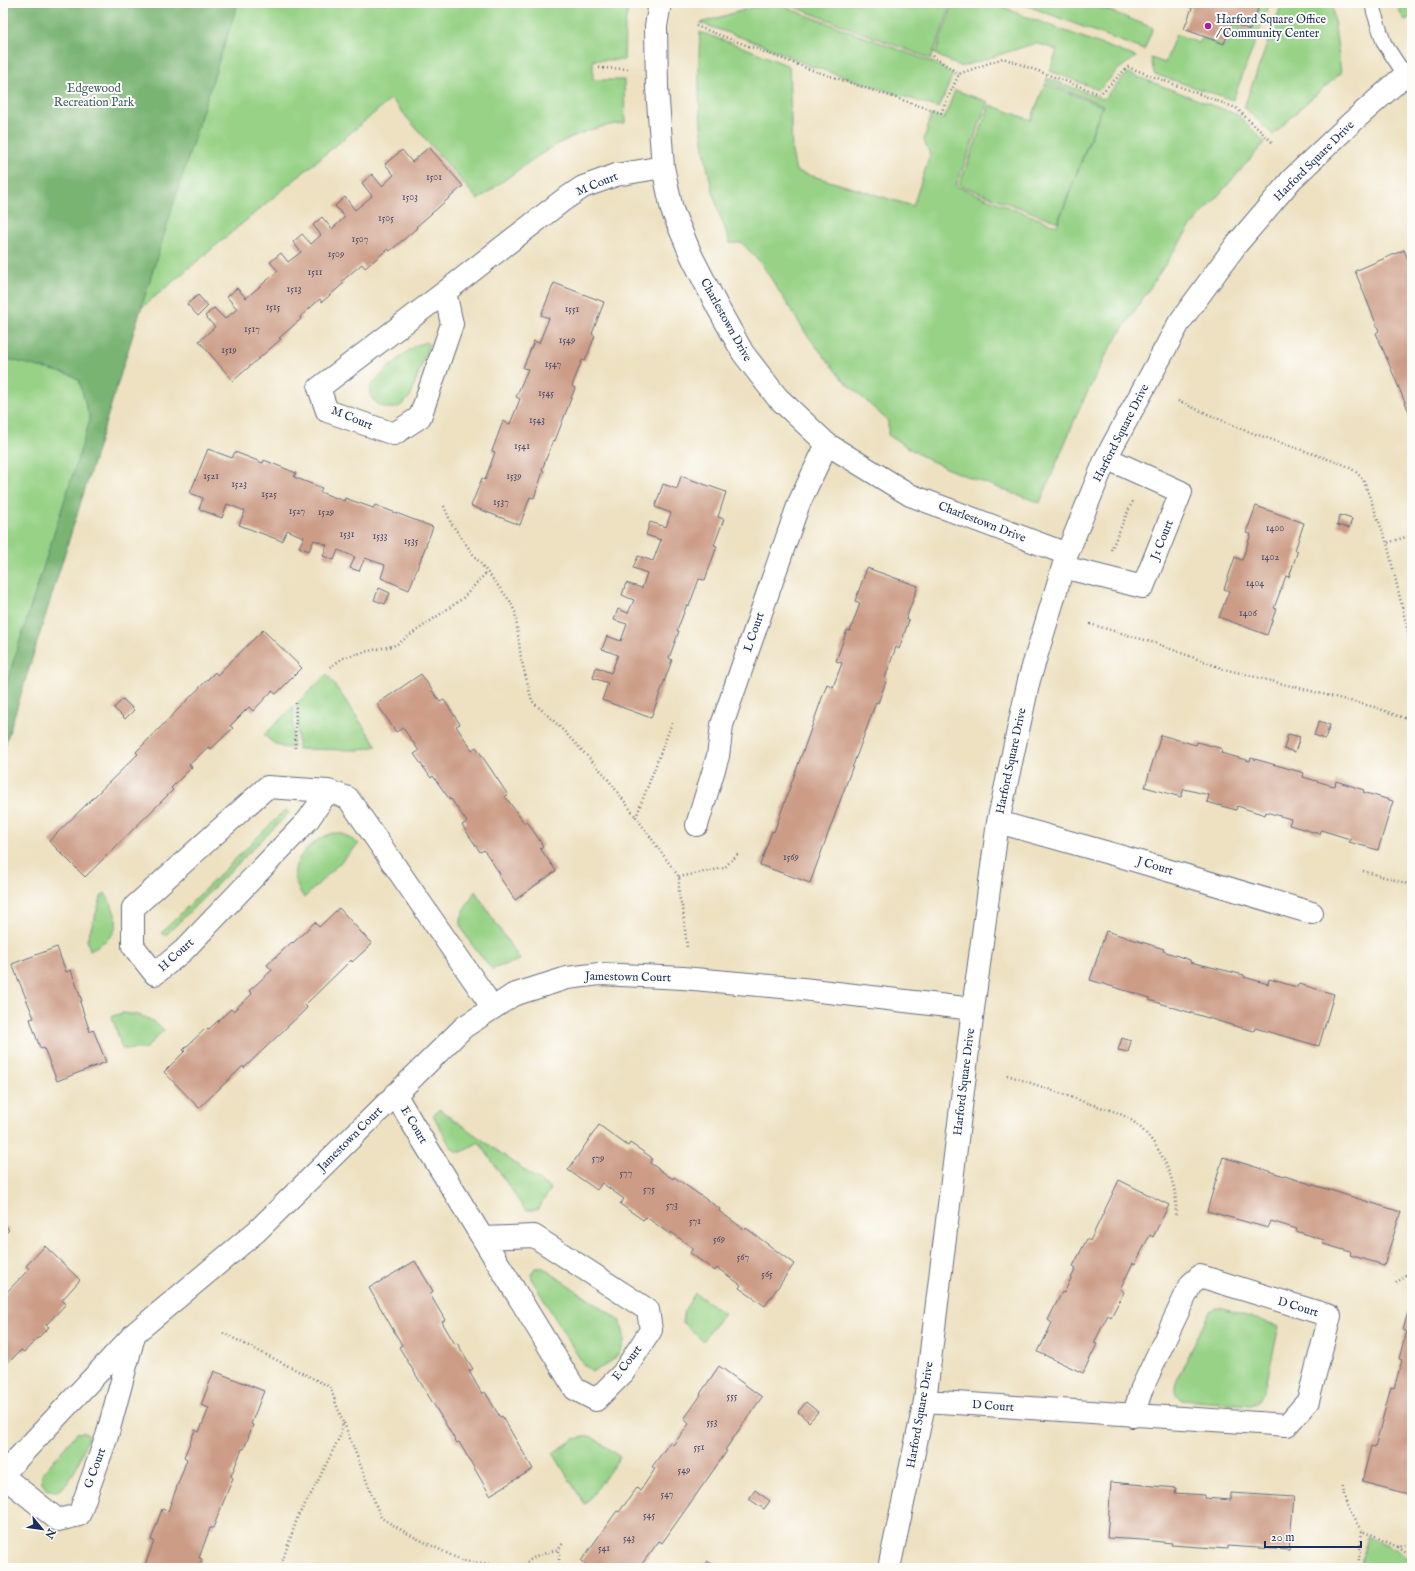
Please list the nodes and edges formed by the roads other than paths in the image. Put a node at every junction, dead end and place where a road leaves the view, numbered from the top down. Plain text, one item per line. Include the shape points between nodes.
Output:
1 (660, 3) edge
2 (1372, 3) edge
3 (1410, 80) edge
4 (663, 168) junction
5 (445, 292) junction
6 (827, 444) junction
7 (1106, 458) junction
8 (1065, 560) junction
9 (328, 791) junction
10 (998, 822) junction
11 (697, 825) dead end
12 (1312, 913) dead end
13 (493, 1008) junction
14 (973, 1009) junction
15 (395, 1094) junction
16 (257, 1231) joint
17 (483, 1238) junction
18 (135, 1333) junction
19 (925, 1401) junction
20 (1133, 1416) junction
21 (3, 1475) edge
22 (889, 1568) edge

1 - 4 street, Charlestown Drive via 656,26 657,88
2 - 3 lane via 1384,43
3 - 7 street, Harford Square Drive via 1351,123 1292,179 1236,244 1178,324
4 - 5 street, M Court via 616,175 583,187
4 - 6 street, Charlestown Drive via 672,210 692,257 743,353 777,397
5 - 5 street, M Court via 319,388 327,411 394,434 420,417 452,324
6 - 8 street, Charlestown Drive via 910,495
6 - 11 street, L Court via 799,503 722,725 718,756
7 - 8 street, Harford Square Drive
7 - 8 street, J1 Court via 1181,492 1143,587
8 - 10 street, Harford Square Drive via 1029,680
9 - 9 street, H Court via 267,787 133,908 133,946 155,974 184,950 302,826
9 - 13 street, H Court via 348,798
10 - 12 street, J Court
10 - 14 street, Harford Square Drive
13 - 14 street, Jamestown Court via 513,995 547,984 567,978 600,974 683,978 803,989
13 - 15 street, Jamestown Court via 464,1027
14 - 19 street, Harford Square Drive
15 - 16 street, Jamestown Court
15 - 17 street, E Court
16 - 18 street, G Court
17 - 17 street, E Court via 575,1390 596,1400 623,1373 652,1330 648,1310 534,1236
18 - 21 street, G Court
18 - 21 street, G Court via 107,1436 78,1515 58,1520
19 - 20 street, D Court
19 - 22 street, Harford Square Drive
20 - 20 street, D Court via 1286,1425 1308,1401 1330,1316 1200,1276 1191,1284 1142,1388

